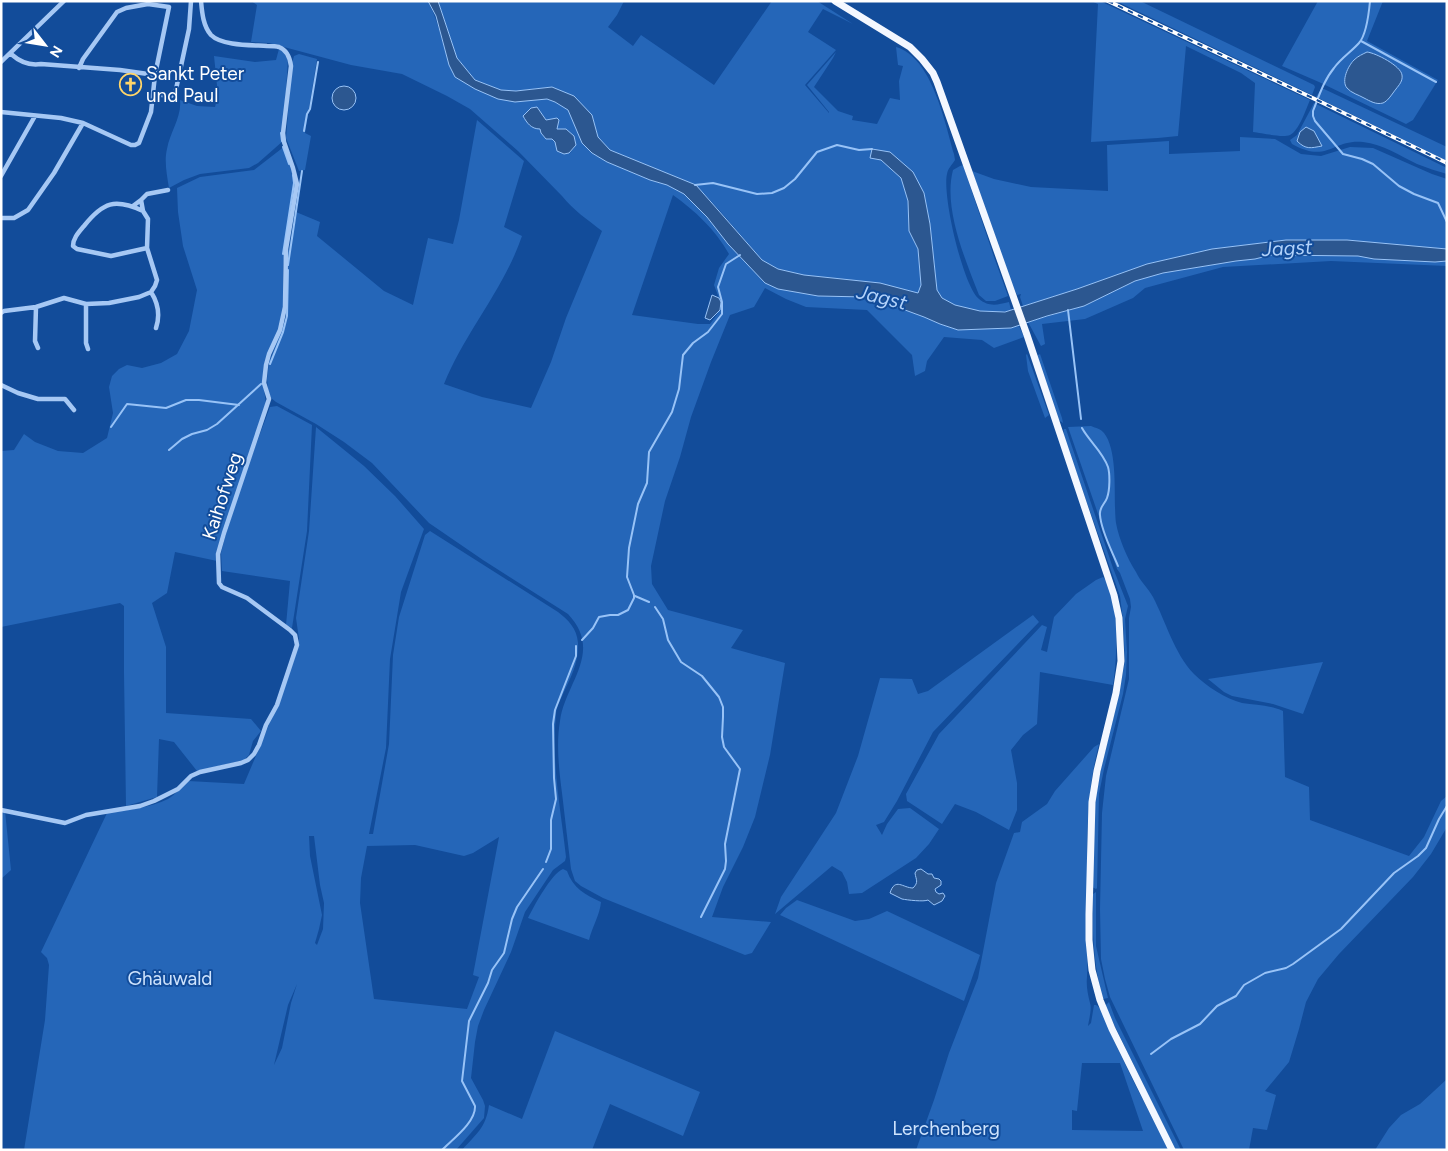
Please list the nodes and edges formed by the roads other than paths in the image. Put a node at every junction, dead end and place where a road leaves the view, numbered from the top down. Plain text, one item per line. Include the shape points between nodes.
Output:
1 (64, 1) edge
2 (191, 1) edge
3 (201, 1) edge
4 (835, 1) edge
5 (11, 54) junction
6 (1, 62) edge
7 (79, 68) junction
8 (155, 75) junction
9 (154, 94) junction
10 (1, 112) edge
11 (35, 116) junction
12 (83, 123) junction
13 (1, 176) edge
14 (168, 190) dead end
15 (141, 200) junction
16 (133, 206) junction
17 (143, 211) junction
18 (1, 218) edge
19 (147, 248) junction
20 (151, 292) junction
21 (86, 304) junction
22 (36, 307) junction
23 (1, 313) edge
24 (156, 328) dead end
25 (38, 348) dead end
26 (88, 349) dead end
27 (1, 385) edge
28 (74, 410) dead end
29 (1, 810) edge
30 (1172, 1150) edge

1 - 5 street
2 - 9 street via 189,29 175,94
3 - 29 street, Kaihofweg via 206,27 215,38 231,43 278,47 290,59 283,132 297,184 286,249 285,307 266,365 264,383 269,399 224,533 218,563 222,587 247,598 290,630 297,645 277,705 259,745 248,760 200,772 178,789 140,806 86,815 65,823
4 - 30 main road via 910,47 933,73 1027,335 1114,595 1121,652 1118,682 1092,802 1089,914 1092,970 1109,1022
5 - 6 street
5 - 7 street via 20,62 34,65
7 - 8 street
7 - 8 street via 117,12 148,4 169,7
8 - 9 street
9 - 12 street via 141,139 135,145
10 - 11 street
11 - 12 street
11 - 13 street
12 - 18 street via 28,210 14,218
14 - 15 street via 147,194
15 - 16 street
15 - 17 street
16 - 17 street
16 - 19 street via 118,203 104,206 93,214 73,240 73,246 111,256
17 - 19 street via 148,219
19 - 20 street via 157,280
20 - 21 street via 109,304
20 - 24 street via 156,300 159,319
21 - 22 street via 64,298
21 - 26 street
22 - 23 street
22 - 25 street via 35,340
27 - 28 street via 38,399 65,399

